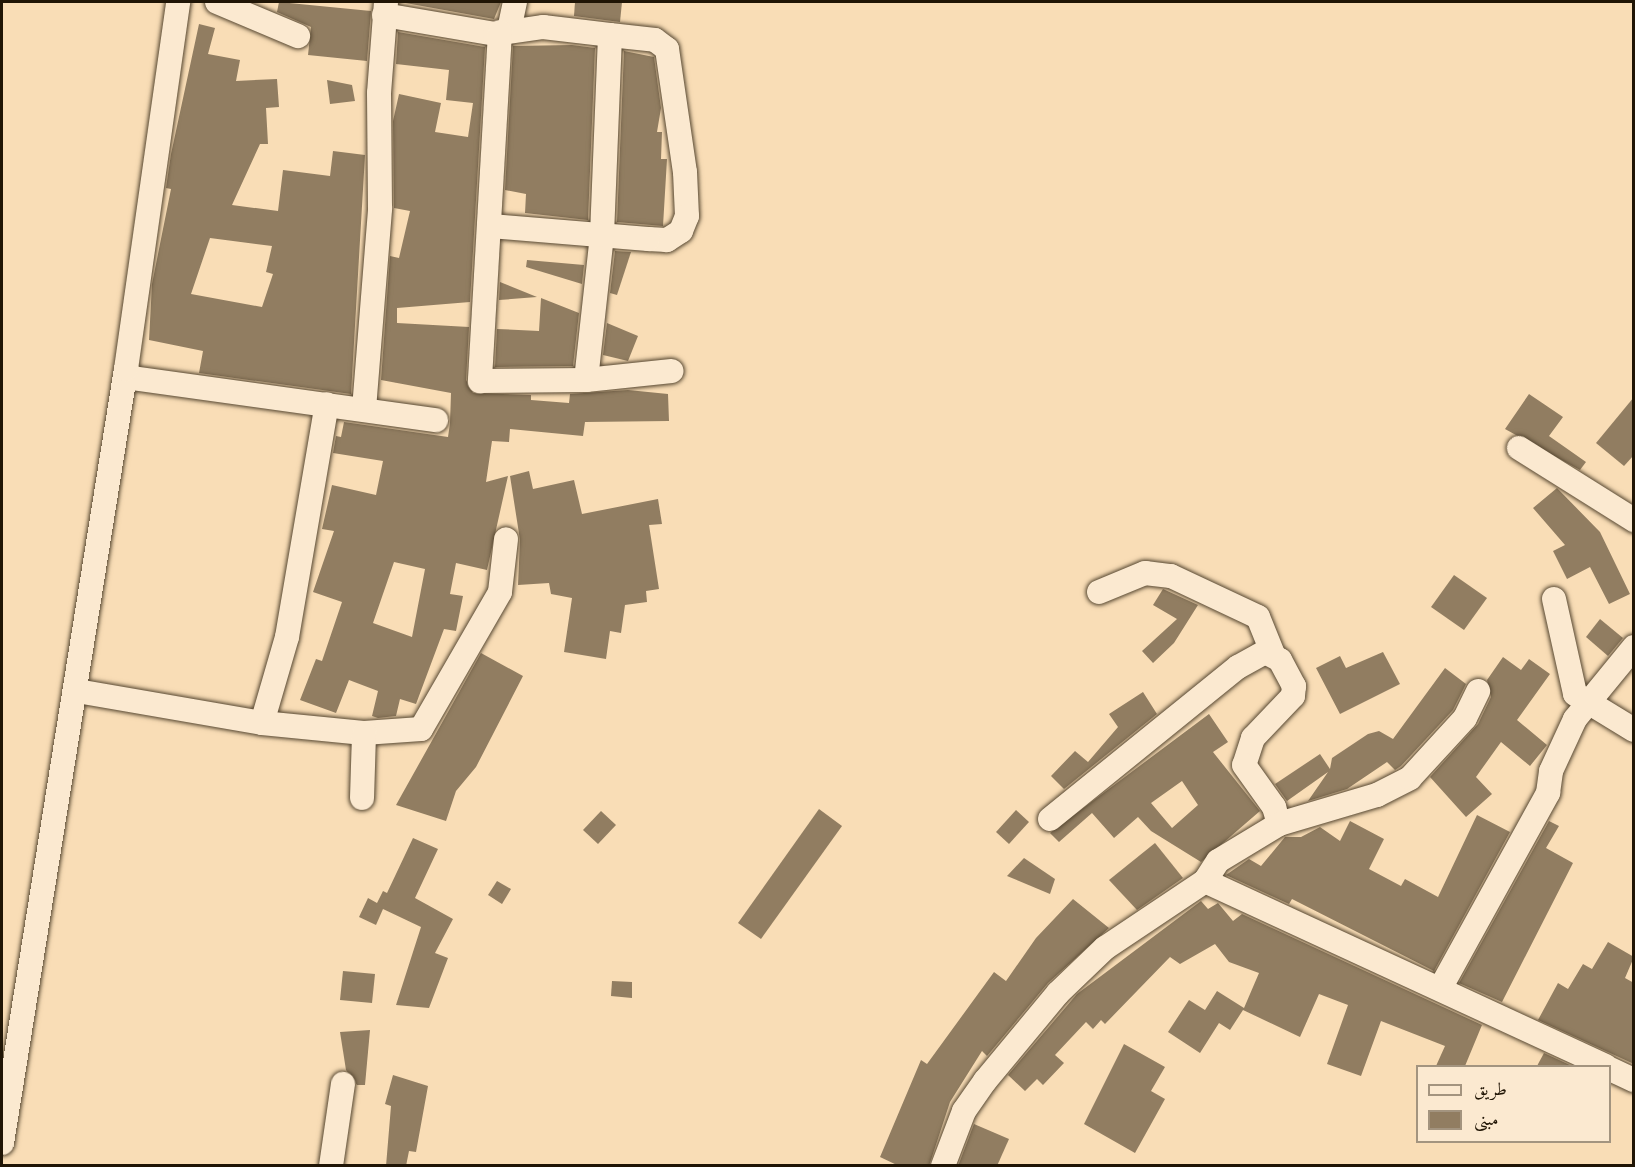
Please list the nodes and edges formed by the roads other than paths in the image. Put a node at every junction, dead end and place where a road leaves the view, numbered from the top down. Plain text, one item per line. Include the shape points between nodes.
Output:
1 (178, 2) edge
2 (218, 2) edge
3 (515, 2) edge
4 (385, 8) edge
5 (505, 31) junction
6 (610, 34) junction
7 (298, 36) dead end
8 (491, 226) junction
9 (602, 235) junction
10 (672, 371) dead end
11 (125, 377) junction
12 (586, 380) junction
13 (327, 404) junction
14 (364, 409) junction
15 (436, 420) dead end
16 (1519, 448) dead end
17 (1634, 520) edge
18 (506, 539) dead end
19 (1099, 592) dead end
20 (1554, 599) dead end
21 (1634, 647) edge
22 (1272, 654) junction
23 (76, 691) junction
24 (1478, 691) dead end
25 (1589, 705) junction
26 (262, 723) junction
27 (1634, 729) edge
28 (363, 733) junction
29 (362, 798) dead end
30 (1050, 819) dead end
31 (1279, 824) junction
32 (1205, 881) junction
33 (1441, 987) junction
34 (1603, 1065) edge
35 (1611, 1069) edge
36 (1634, 1080) edge
37 (343, 1084) dead end
38 (2, 1143) edge
39 (331, 1166) edge
40 (943, 1166) edge

1 - 11 street
2 - 7 street
3 - 5 street
4 - 5 street
4 - 14 street via 380,208
5 - 6 street via 543,27
5 - 8 street
6 - 9 street
6 - 9 street via 655,40 672,60 687,216 681,231 667,240
8 - 9 street
8 - 12 street via 483,273 480,381
9 - 12 street
10 - 12 street
11 - 13 street
11 - 23 street
13 - 14 street
13 - 26 street via 287,637
14 - 15 street
16 - 17 street
18 - 28 street via 500,592 421,729
19 - 22 street via 1145,573 1171,576 1258,616
20 - 25 street via 1575,694
21 - 25 street
22 - 30 street via 1257,655 1238,667
22 - 31 street via 1294,686 1293,696 1244,756
23 - 26 street
23 - 38 street via 40,877
24 - 31 street via 1465,718 1410,778 1377,795
25 - 27 street
25 - 33 street via 1575,719 1551,771 1548,793
26 - 28 street
28 - 29 street
31 - 32 street via 1218,861
32 - 33 street
32 - 40 street via 1105,948 1058,993 964,1111
33 - 34 street
35 - 36 street
37 - 39 street

